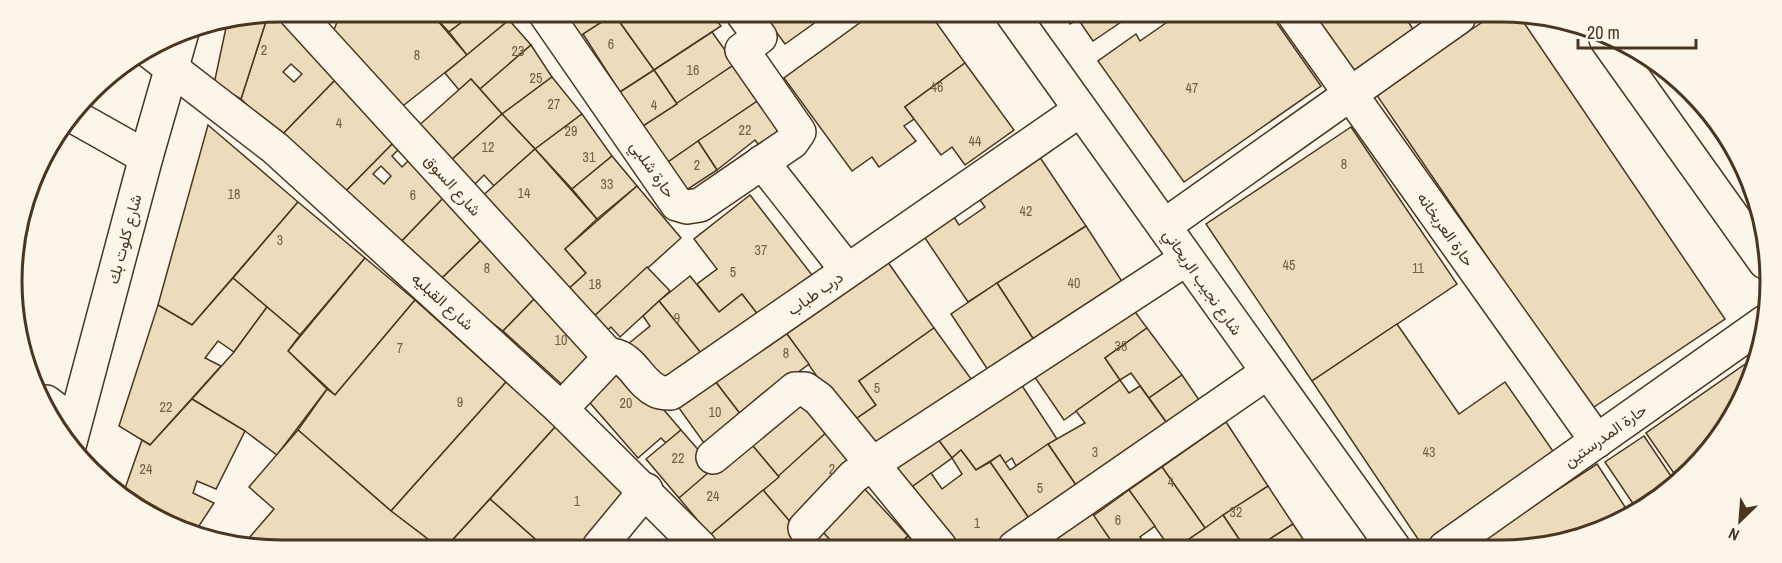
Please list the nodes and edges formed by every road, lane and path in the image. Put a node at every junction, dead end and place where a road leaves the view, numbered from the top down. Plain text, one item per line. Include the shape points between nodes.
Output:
1 (305, 23) edge
2 (552, 23) edge
3 (750, 23) edge
4 (1019, 23) edge
5 (1300, 23) edge
6 (1451, 23) edge
7 (170, 47) edge
8 (1612, 48) edge
9 (160, 60) edge
10 (1350, 94) junction
11 (1080, 110) junction
12 (80, 120) edge
13 (146, 157) junction
14 (762, 162) junction
15 (1164, 226) junction
16 (1757, 251) edge
17 (1186, 259) junction
18 (847, 270) junction
19 (1755, 329) edge
20 (610, 357) junction
21 (1268, 372) junction
22 (561, 409) junction
23 (72, 433) edge
24 (1597, 441) junction
25 (713, 457) dead end
26 (873, 464) junction
27 (646, 490) junction
28 (805, 528) dead end
29 (605, 540) edge
30 (693, 540) edge
31 (934, 540) edge
32 (1026, 540) edge
33 (1378, 540) edge
34 (1456, 540) edge

1 - 20 street, شارع السوق
2 - 14 street, حارة شلبي via 677,204 700,205
3 - 14 street, حارة شلبي via 760,37 742,50 799,132 792,142
4 - 11 street, شارع نجيب الريحاني
5 - 10 street, حارة العربخانه
6 - 10 street
7 - 9 street, شارع كلوت بك
8 - 16 street
9 - 13 street, شارع كلوت بك
9 - 22 street, شارع القبليه via 275,148
10 - 15 street
10 - 24 street, حارة العربخانه
11 - 15 street, شارع نجيب الريحاني
11 - 18 street, درب طباب
12 - 13 street
13 - 23 street, شارع كلوت بك
14 - 18 street
15 - 17 street, شارع نجيب الريحاني
17 - 21 street, شارع نجيب الريحاني
17 - 26 street
18 - 20 street, درب طباب via 671,393 657,392 621,357
19 - 24 street, حارة المدرستين
20 - 22 street
21 - 32 street
21 - 33 street, شارع نجيب الريحاني
22 - 27 street, شارع القبليه
24 - 34 street, حارة المدرستين
25 - 26 street via 795,389 805,389 819,399
26 - 28 street via 854,476
26 - 31 street
27 - 29 street
27 - 30 street, شارع القبليه

